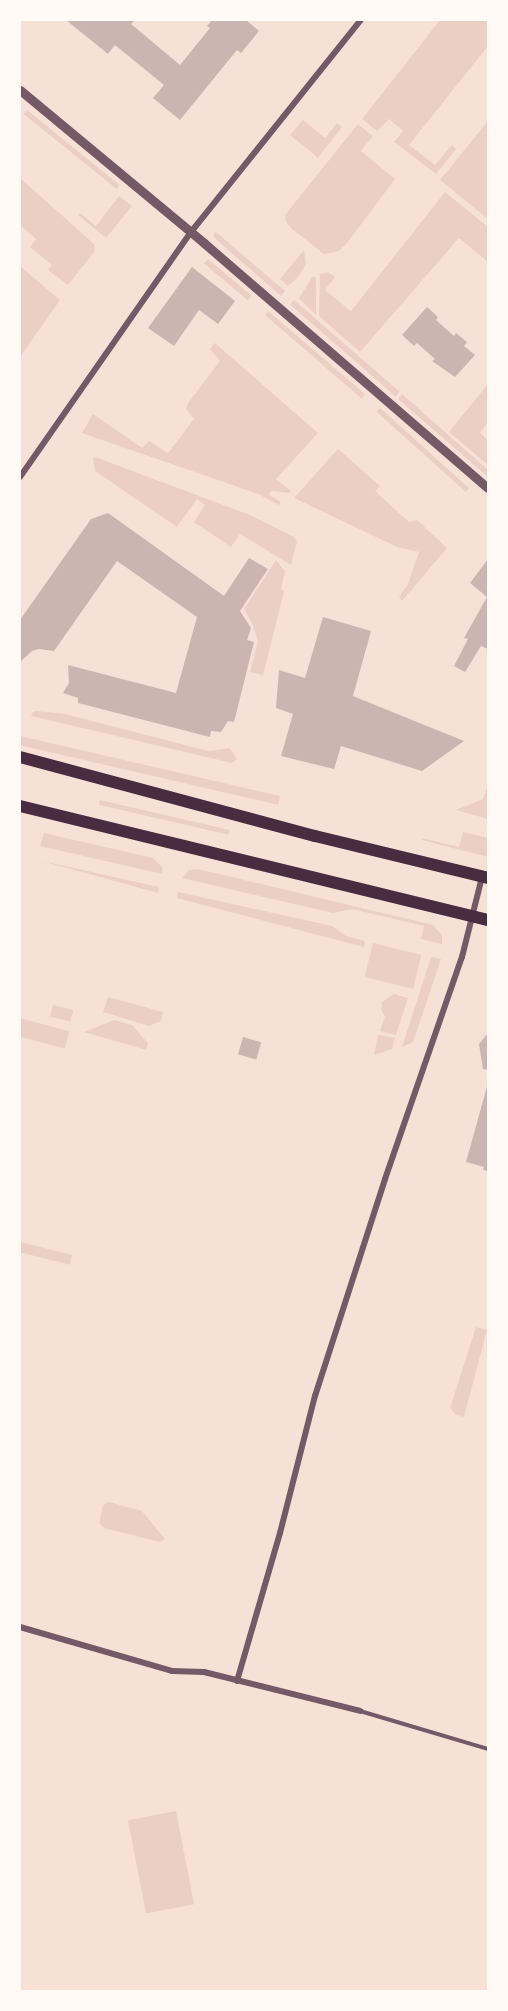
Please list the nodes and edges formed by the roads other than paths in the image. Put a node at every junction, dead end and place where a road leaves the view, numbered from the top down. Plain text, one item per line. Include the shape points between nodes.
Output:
1 (361, 20) edge
2 (20, 90) edge
3 (190, 232) junction
4 (20, 477) edge
5 (489, 488) edge
6 (20, 757) edge
7 (20, 806) edge
8 (485, 877) edge
9 (474, 917) junction
10 (489, 920) edge
11 (20, 1627) edge
12 (237, 1681) junction
13 (360, 1712) joint
14 (489, 1749) edge

1 - 3 street
2 - 3 street
3 - 4 street
3 - 5 street
6 - 8 main road
7 - 9 main road
8 - 9 street
9 - 10 main road
9 - 12 street via 315,1396
11 - 12 street via 172,1671 204,1672
12 - 13 street
13 - 14 lane

